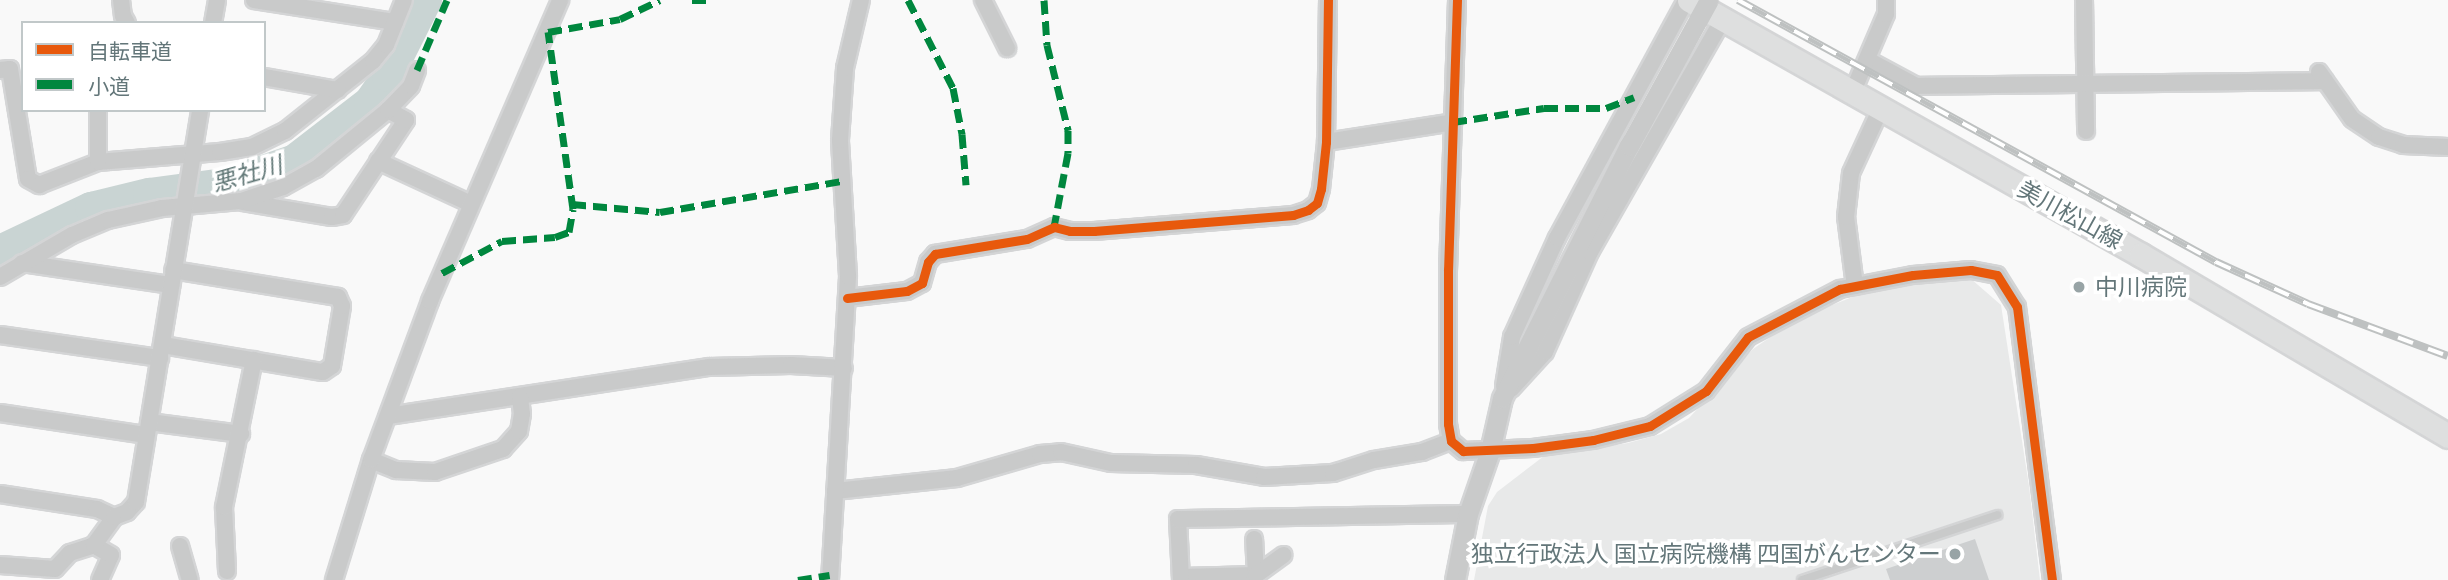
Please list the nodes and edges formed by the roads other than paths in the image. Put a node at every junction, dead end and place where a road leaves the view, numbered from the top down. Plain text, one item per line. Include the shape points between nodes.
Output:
1 (121, 0) edge
2 (217, 0) edge
3 (254, 0) edge
4 (404, 0) edge
5 (560, 0) edge
6 (861, 0) edge
7 (983, 0) edge
8 (1328, 0) edge
9 (1457, 0) edge
10 (1688, 0) edge
11 (1709, 0) edge
12 (1886, 0) edge
13 (2084, 0) edge
14 (1723, 19) junction
15 (126, 21) edge
16 (213, 21) edge
17 (395, 22) junction
18 (1007, 48) dead end
19 (1868, 60) junction
20 (0, 70) edge
21 (417, 70) dead end
22 (266, 78) edge
23 (2086, 83) junction
24 (338, 90) junction
25 (1853, 91) junction
26 (1881, 108) junction
27 (388, 110) junction
28 (98, 112) edge
29 (200, 112) edge
30 (1453, 122) junction
31 (2086, 131) dead end
32 (1326, 142) junction
33 (2448, 147) edge
34 (192, 158) junction
35 (378, 161) junction
36 (98, 162) junction
37 (241, 201) junction
38 (184, 203) junction
39 (471, 204) junction
40 (22, 263) junction
41 (0, 277) edge
42 (172, 278) junction
43 (1855, 286) junction
44 (847, 298) junction
45 (0, 335) edge
46 (161, 352) junction
47 (254, 360) junction
48 (844, 368) junction
49 (520, 397) junction
50 (1502, 398) junction
51 (0, 413) edge
52 (388, 416) junction
53 (147, 429) junction
54 (241, 434) junction
55 (2448, 436) edge
56 (1451, 441) junction
57 (1490, 451) junction
58 (371, 460) junction
59 (835, 491) junction
60 (0, 494) edge
61 (1468, 514) junction
62 (1997, 515) dead end
63 (114, 517) junction
64 (1254, 540) dead end
65 (94, 545) junction
66 (180, 546) dead end
67 (1284, 555) dead end
68 (0, 565) edge
69 (227, 571) dead end
70 (104, 578) edge
71 (1181, 578) edge
72 (1255, 578) edge
73 (190, 580) edge
74 (334, 580) edge
75 (830, 580) edge
76 (1455, 580) edge
77 (1802, 580) edge
78 (2052, 580) edge

1 - 15 street
2 - 16 street
3 - 17 street
4 - 17 street
5 - 39 street
6 - 44 street via 845,68 840,139
7 - 18 street
8 - 32 street
9 - 30 street
10 - 14 main road, 美川松山線
10 - 50 street via 1557,238 1512,337
11 - 50 street, bridge via 1629,146
12 - 19 street via 1886,14
13 - 23 street
14 - 25 main road, 美川松山線
14 - 50 street via 1590,252 1545,352
17 - 24 street via 373,61
19 - 23 street via 1916,86
19 - 25 street
20 - 36 street via 10,69 28,179 39,185
21 - 27 street via 411,86
22 - 24 street
23 - 31 street
23 - 33 street via 2322,75 2352,119 2379,137 2403,145
24 - 34 street via 285,131 252,147
25 - 26 main road, 美川松山線
26 - 43 street via 1851,173 1846,217
26 - 55 main road, 美川松山線
27 - 35 street via 406,120
27 - 37 street via 316,169 284,187
28 - 36 street
29 - 34 street
30 - 32 street
30 - 56 street via 1448,270
32 - 44 street via 1317,203 1293,215 1094,231 1054,226 1027,239 935,254 922,283 907,291
34 - 36 street
34 - 38 street
35 - 37 street via 343,215
35 - 39 street
37 - 38 street
38 - 40 street via 108,220
38 - 42 street
39 - 52 street
40 - 41 street
40 - 42 street
42 - 46 street
42 - 47 street via 338,297 342,306 332,366 323,372
43 - 57 street via 1840,289 1748,337 1706,391 1650,426 1593,440
43 - 78 street via 1971,270 1997,275 2017,307
44 - 48 street
45 - 46 street
46 - 47 street
46 - 53 street
47 - 54 street
48 - 49 street via 709,367
48 - 59 street
49 - 52 street
49 - 58 street via 519,431 503,449 435,472 396,470
50 - 57 street
51 - 53 street
52 - 58 street
53 - 54 street
53 - 63 street via 136,502
54 - 69 street via 224,507
56 - 57 street via 1463,451
56 - 59 street via 1333,473 1265,477 1196,465 1111,463 1061,452 957,478
57 - 61 street
58 - 74 street
59 - 75 street
60 - 63 street via 97,509
61 - 71 street via 1178,519
61 - 76 street
62 - 77 lane
63 - 65 street
64 - 72 street
65 - 68 street via 70,553 55,569
65 - 70 street via 111,555
66 - 73 street
67 - 72 street
71 - 72 street

